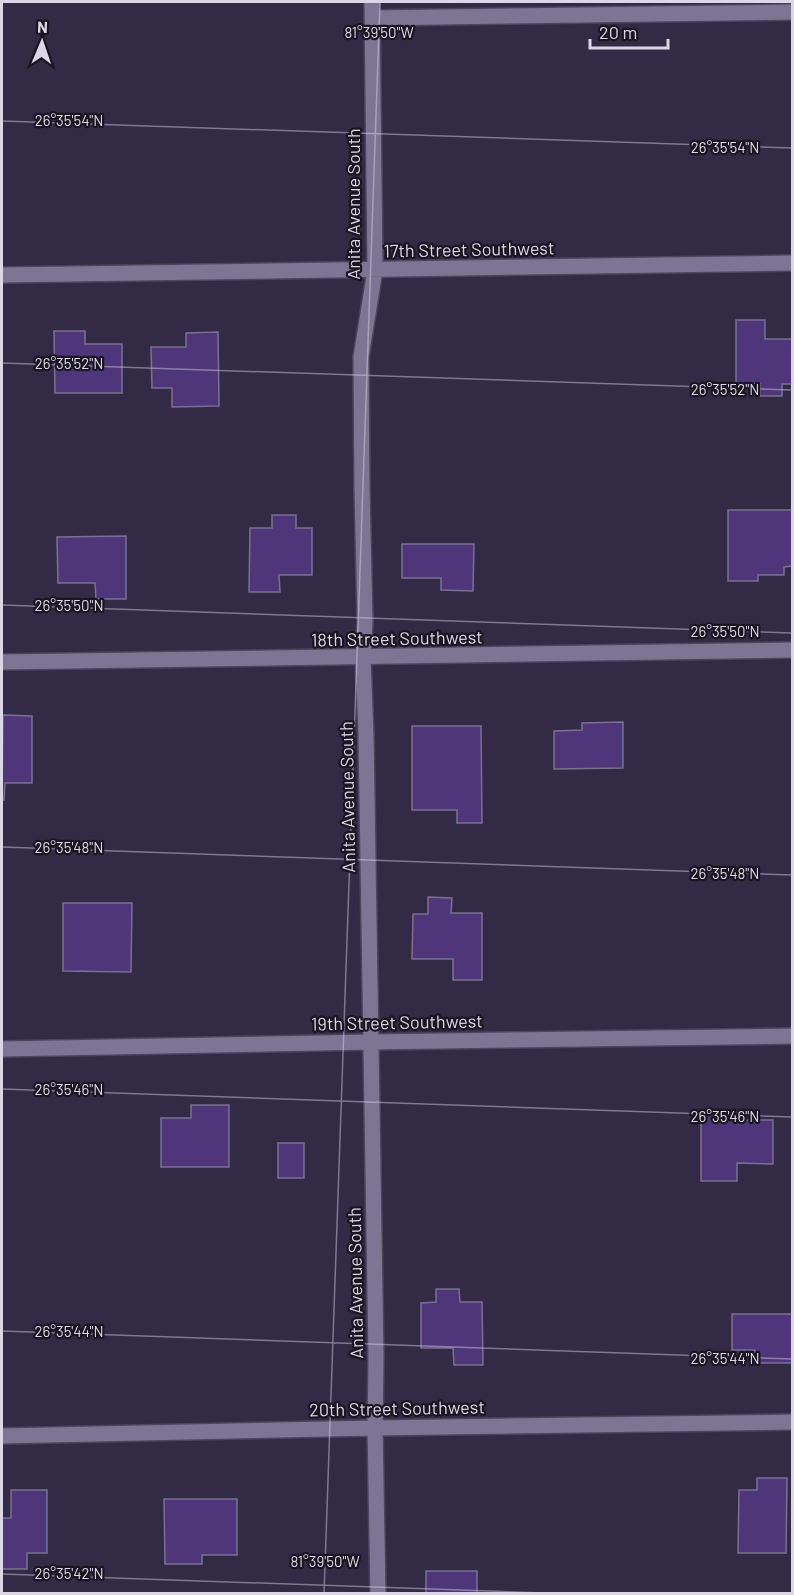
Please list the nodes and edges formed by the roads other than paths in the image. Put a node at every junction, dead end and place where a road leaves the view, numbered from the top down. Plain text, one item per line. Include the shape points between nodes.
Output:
1 (372, 2) edge
2 (792, 12) edge
3 (372, 18) junction
4 (792, 263) edge
5 (375, 270) junction
6 (2, 274) edge
7 (792, 650) edge
8 (363, 658) junction
9 (2, 662) edge
10 (792, 1036) edge
11 (371, 1042) junction
12 (2, 1049) edge
13 (792, 1422) edge
14 (375, 1428) junction
15 (2, 1436) edge
16 (378, 1593) edge

1 - 3 street, Anita Avenue South
2 - 3 street
3 - 5 street, Anita Avenue South
4 - 5 street, 17th Street Southwest
5 - 6 street, 17th Street Southwest
5 - 8 street, Anita Avenue South via 361,357
7 - 8 street, 18th Street Southwest
8 - 9 street, 18th Street Southwest
8 - 11 street, Anita Avenue South
10 - 11 street, 19th Street Southwest
11 - 12 street, 19th Street Southwest
11 - 14 street, Anita Avenue South
13 - 14 street, 20th Street Southwest
14 - 15 street, 20th Street Southwest
14 - 16 street, Anita Avenue South

